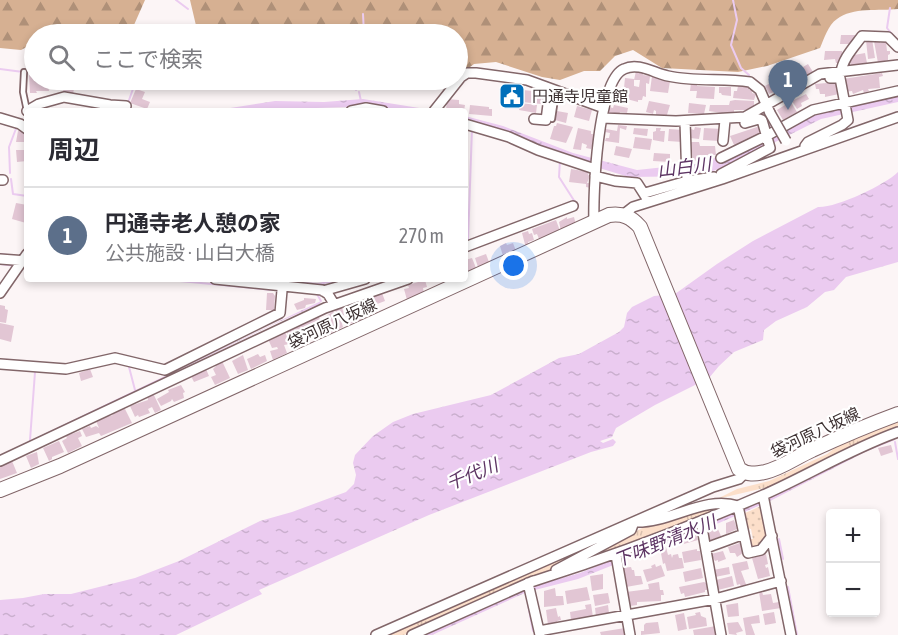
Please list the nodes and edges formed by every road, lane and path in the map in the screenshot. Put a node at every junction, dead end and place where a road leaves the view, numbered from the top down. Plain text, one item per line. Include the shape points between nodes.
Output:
1 (898, 47) edge
2 (898, 65) edge
3 (24, 72) dead end
4 (841, 72) junction
5 (468, 73) edge
6 (811, 81) junction
7 (450, 90) edge
8 (553, 90) junction
9 (898, 92) edge
10 (792, 98) dead end
11 (846, 107) junction
12 (26, 108) edge
13 (33, 108) edge
14 (125, 108) edge
15 (436, 108) edge
16 (604, 108) junction
17 (768, 110) junction
18 (24, 115) edge
19 (898, 117) edge
20 (0, 118) edge
21 (602, 118) junction
22 (534, 119) dead end
23 (552, 119) dead end
24 (685, 121) junction
25 (725, 122) junction
26 (17, 123) junction
27 (468, 125) edge
28 (24, 127) edge
29 (766, 137) junction
30 (723, 141) dead end
31 (798, 152) junction
32 (596, 168) junction
33 (732, 168) junction
34 (687, 179) junction
35 (722, 179) junction
36 (646, 198) junction
37 (573, 206) dead end
38 (626, 216) junction
39 (594, 223) junction
40 (468, 246) edge
41 (0, 259) edge
42 (24, 259) edge
43 (24, 262) edge
44 (468, 277) edge
45 (283, 282) edge
46 (354, 282) edge
47 (399, 282) edge
48 (457, 282) edge
49 (323, 291) junction
50 (0, 293) edge
51 (334, 304) junction
52 (0, 364) edge
53 (898, 414) edge
54 (898, 432) edge
55 (0, 461) edge
56 (742, 471) junction
57 (0, 490) edge
58 (763, 495) junction
59 (738, 506) junction
60 (634, 522) junction
61 (701, 522) junction
62 (744, 534) junction
63 (772, 536) junction
64 (706, 548) junction
65 (615, 555) junction
66 (781, 581) junction
67 (528, 583) junction
68 (715, 599) junction
69 (626, 615) junction
70 (539, 633) edge
71 (788, 634) edge
72 (375, 635) edge
73 (412, 635) edge
74 (630, 635) edge
75 (721, 635) edge

1 - 4 street via 888,37 862,36 848,54
2 - 4 street
3 - 12 lane
4 - 6 street via 820,74
5 - 8 street via 527,80
6 - 10 street
6 - 11 street via 840,78
6 - 17 street
7 - 15 street
8 - 16 street
8 - 22 street via 546,120
8 - 23 lane
9 - 11 street
11 - 29 street via 813,110
11 - 31 street via 848,120 808,142
13 - 14 street via 64,96 126,105
16 - 17 street via 615,75 633,67 670,76 750,82 760,90
16 - 21 street
17 - 25 street
17 - 31 street, bridge via 786,141
18 - 26 street
19 - 31 street
20 - 26 street
21 - 24 street
21 - 32 street
24 - 25 street
24 - 34 street
25 - 29 street via 742,124 759,118 765,125
25 - 30 street
26 - 28 street
27 - 32 street
29 - 33 street via 770,148
29 - 33 street via 725,156
31 - 35 street
32 - 36 street via 615,181 637,183
32 - 39 street
33 - 35 street via 721,174
34 - 35 street
34 - 36 street
35 - 36 street
36 - 38 street
37 - 40 street
38 - 39 main road, 袋河原八坂線 via 609,215
38 - 56 main road via 640,227
39 - 44 main road, 袋河原八坂線
41 - 42 street
43 - 50 street
45 - 49 street
45 - 52 street via 280,313 165,370 115,358 66,369
46 - 49 street
47 - 51 street
48 - 57 main road, 袋河原八坂線 via 60,466
49 - 51 street
51 - 55 street
53 - 56 main road, 袋河原八坂線 via 857,429 779,468
54 - 58 street via 848,452
56 - 60 street via 739,479
58 - 59 street
58 - 63 street
59 - 60 street via 728,502 713,504 650,522
59 - 61 street
59 - 62 street
60 - 67 street via 631,530
60 - 72 street
61 - 64 street
61 - 65 street
62 - 63 street via 748,553 761,550
62 - 64 street
63 - 66 street
64 - 68 street
65 - 67 street
65 - 69 street
66 - 68 street
66 - 71 street
67 - 70 street
67 - 73 street
68 - 69 street
68 - 75 street
69 - 70 street
69 - 74 street

